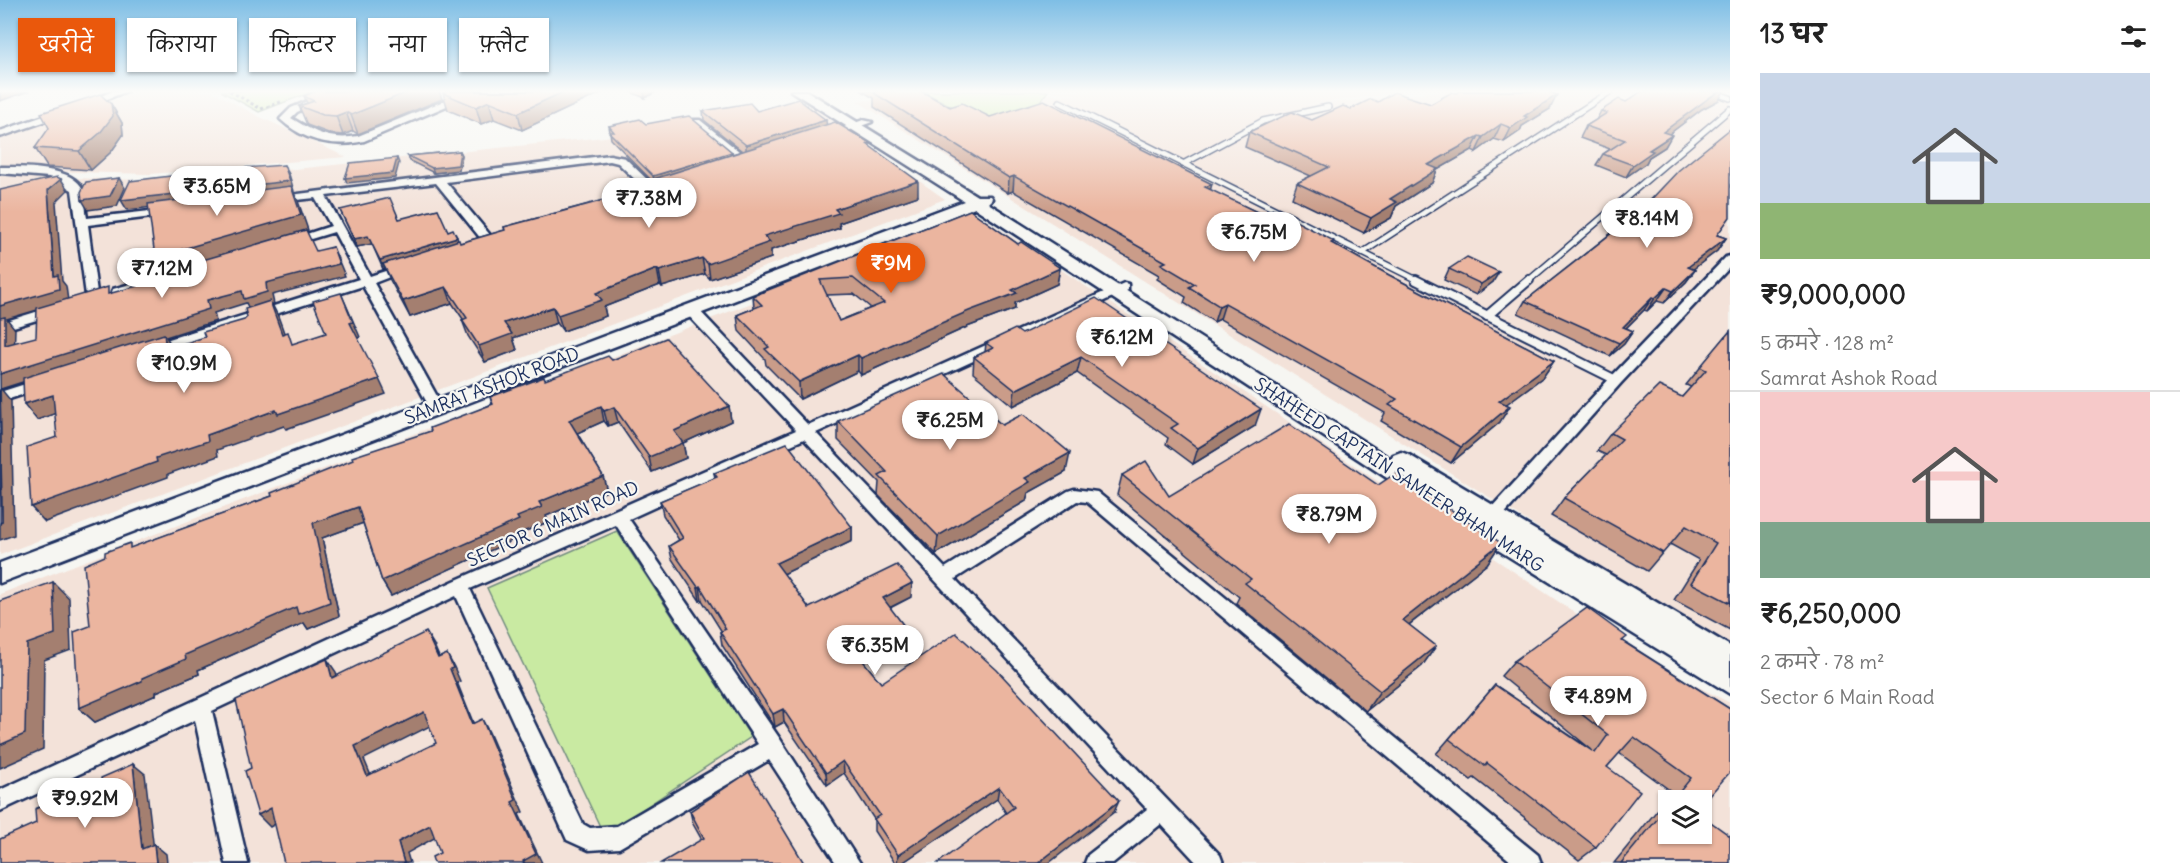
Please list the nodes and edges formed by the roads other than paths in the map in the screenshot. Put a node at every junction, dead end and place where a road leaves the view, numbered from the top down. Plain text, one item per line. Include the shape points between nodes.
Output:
1 (306, 131) edge
2 (379, 131) edge
3 (708, 131) edge
4 (838, 131) edge
5 (872, 131) edge
6 (1118, 131) edge
7 (1244, 131) edge
8 (1550, 131) edge
9 (1704, 131) edge
10 (811, 140) edge
11 (745, 161) edge
12 (1183, 164) junction
13 (0, 170) edge
14 (440, 180) junction
15 (652, 190) edge
16 (319, 194) junction
17 (271, 200) edge
18 (980, 200) junction
19 (176, 211) edge
20 (81, 222) junction
21 (337, 228) junction
22 (490, 242) edge
23 (282, 244) edge
24 (1362, 253) junction
25 (1730, 260) edge
26 (424, 263) edge
27 (192, 270) edge
28 (368, 280) junction
29 (1119, 289) junction
30 (80, 303) junction
31 (691, 310) junction
32 (1487, 316) junction
33 (0, 327) edge
34 (134, 355) edge
35 (56, 380) edge
36 (1616, 380) junction
37 (0, 397) edge
38 (436, 407) junction
39 (806, 432) junction
40 (619, 517) junction
41 (1487, 523) junction
42 (0, 573) edge
43 (943, 578) junction
44 (460, 586) junction
45 (1730, 660) edge
46 (1730, 682) edge
47 (202, 709) junction
48 (773, 746) junction
49 (0, 801) edge
50 (1162, 810) junction
51 (237, 863) edge
52 (849, 863) edge
53 (1096, 863) edge
54 (1212, 863) edge
55 (1530, 863) edge

1 - 2 street via 328,144
3 - 11 street
4 - 10 street
5 - 18 street, SHAHEED CAPTAIN SAMEER BHAN MARG
6 - 12 lane
7 - 12 lane
8 - 24 lane
9 - 32 lane
12 - 24 lane
13 - 20 street via 57,175 72,182 77,189
14 - 15 street via 615,158
14 - 16 street
14 - 22 street
16 - 17 street
16 - 21 street
18 - 29 street, SHAHEED CAPTAIN SAMEER BHAN MARG
18 - 31 street, SAMRAT ASHOK ROAD
19 - 20 street
20 - 30 street
21 - 23 street
21 - 28 street
24 - 32 lane
25 - 36 street
26 - 28 street
27 - 30 street
28 - 34 street
28 - 38 street
29 - 39 street, SECTOR 6 MAIN ROAD
29 - 41 street, SHAHEED CAPTAIN SAMEER BHAN MARG
30 - 33 street
31 - 38 street, SAMRAT ASHOK ROAD
31 - 39 street
32 - 36 lane
35 - 37 street
36 - 41 street
38 - 42 street, SAMRAT ASHOK ROAD
39 - 40 street, SECTOR 6 MAIN ROAD
39 - 43 street
40 - 44 street, SECTOR 6 MAIN ROAD
40 - 48 street
41 - 45 street, SHAHEED CAPTAIN SAMEER BHAN MARG
41 - 46 street, SHAHEED CAPTAIN SAMEER BHAN MARG
43 - 50 street
43 - 55 street via 1074,495 1090,496
44 - 47 street, SECTOR 6 MAIN ROAD
44 - 48 street via 575,832 603,840 619,837
47 - 49 street, SECTOR 6 MAIN ROAD
47 - 51 street
48 - 52 street
50 - 53 street
50 - 54 street

